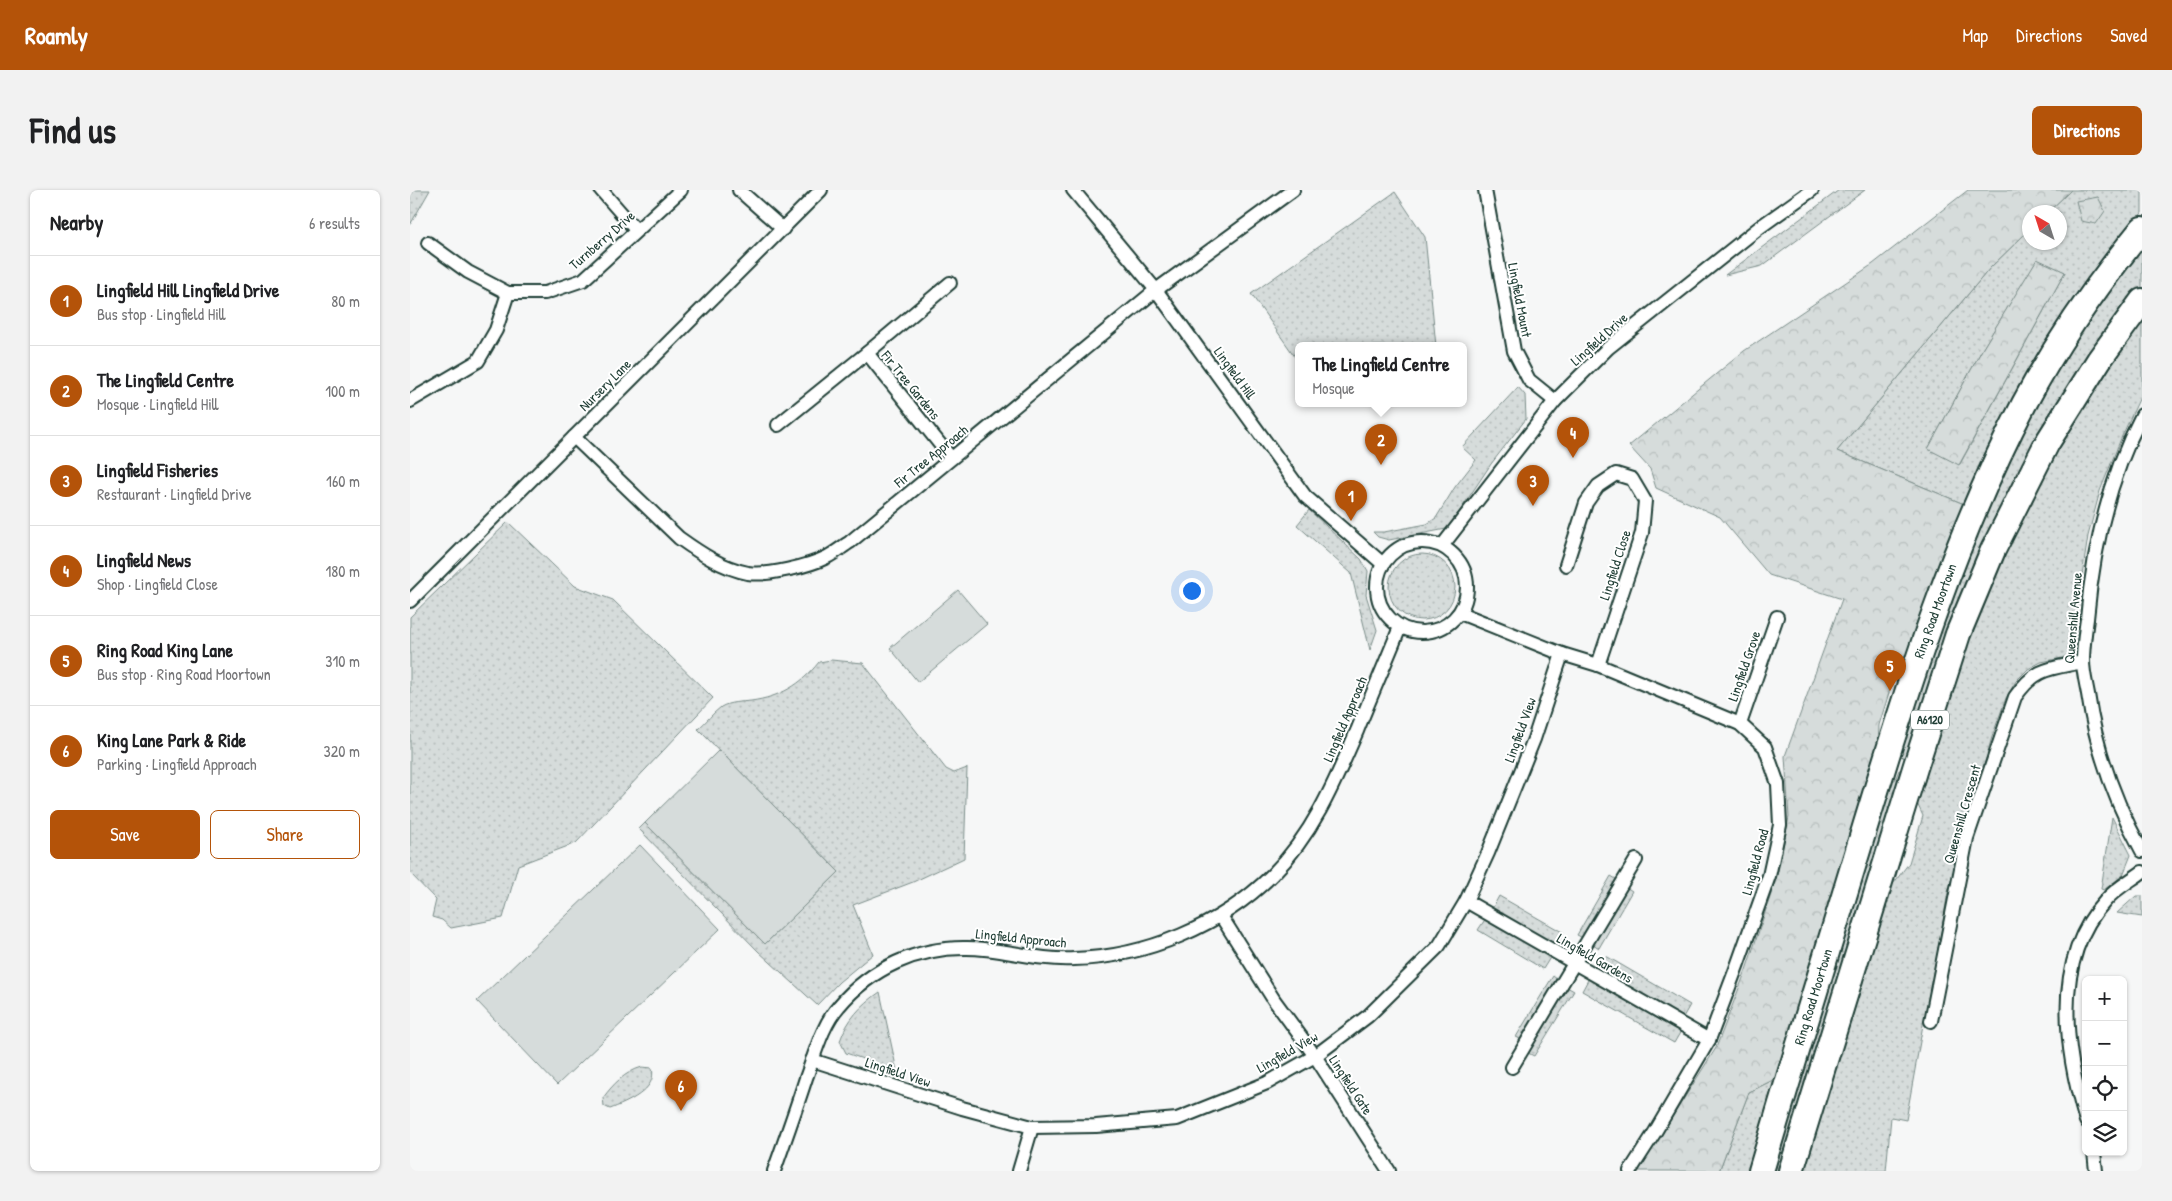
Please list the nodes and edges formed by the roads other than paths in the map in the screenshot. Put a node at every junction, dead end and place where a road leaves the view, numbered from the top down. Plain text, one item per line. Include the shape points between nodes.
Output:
1 (601, 190) edge
2 (682, 190) edge
3 (739, 190) edge
4 (821, 190) edge
5 (1073, 190) edge
6 (1293, 190) edge
7 (1485, 190) edge
8 (1812, 190) edge
9 (782, 229) junction
10 (2142, 229) edge
11 (636, 230) junction
12 (428, 243) dead end
13 (950, 283) dead end
14 (1156, 290) junction
15 (508, 293) junction
16 (2142, 301) edge
17 (867, 354) junction
18 (410, 401) edge
19 (1555, 401) junction
20 (2142, 415) edge
21 (778, 425) dead end
22 (574, 437) junction
23 (952, 458) junction
24 (1442, 546) junction
25 (1383, 564) junction
26 (1566, 565) dead end
27 (410, 601) edge
28 (1460, 613) junction
29 (1777, 617) dead end
30 (1400, 627) junction
31 (1562, 654) junction
32 (2083, 662) junction
33 (1598, 666) junction
34 (1740, 724) junction
35 (2142, 851) edge
36 (1636, 860) dead end
37 (2142, 872) edge
38 (1466, 901) junction
39 (1221, 916) junction
40 (1575, 964) junction
41 (1931, 1021) dead end
42 (1709, 1040) junction
43 (1315, 1056) junction
44 (812, 1060) junction
45 (1512, 1068) dead end
46 (2083, 1111) edge
47 (1032, 1128) junction
48 (2094, 1156) edge
49 (774, 1171) edge
50 (1019, 1171) edge
51 (1389, 1171) edge
52 (1630, 1171) edge
53 (1760, 1171) edge
54 (1791, 1171) edge
55 (2096, 1171) edge

1 - 11 street
2 - 11 street, Turnberry Drive
3 - 9 street
4 - 9 street, Nursery Lane
5 - 14 street, Lingfield Hill
6 - 14 street, Fir Tree Approach
7 - 19 street, Lingfield Mount via 1514,351 1529,380
8 - 19 street, Lingfield Drive via 1760,227 1608,348
9 - 22 street, Nursery Lane
10 - 53 highway, Ring Road Moortown / A6120 via 2055,350 2024,404 1974,508 1932,616 1902,706
11 - 15 street, Turnberry Drive via 583,280 545,294
12 - 15 street, Turnberry Drive via 468,272
13 - 17 street, Fir Tree Gardens
14 - 23 street, Fir Tree Approach
14 - 25 street, Lingfield Hill via 1305,496
15 - 18 street via 496,330 478,361
16 - 54 highway, A6120 via 2099,360 2047,443 1993,550 1958,634
17 - 21 street, Fir Tree Gardens
17 - 23 street, Fir Tree Gardens
19 - 24 street, Lingfield Drive
20 - 32 street, Queenshill Avenue via 2110,494 2098,534 2090,578
22 - 23 street, Fir Tree Approach via 679,538 720,564 749,573 776,571 826,557 850,542
22 - 27 street, Nursery Lane
24 - 25 street via 1428,542 1412,543 1393,552
24 - 28 street via 1462,564 1467,580 1466,598
25 - 30 street via 1376,584 1378,600 1388,618
26 - 33 street, Lingfield Close via 1586,504 1598,486 1616,474 1632,479 1645,501 1642,533
28 - 30 street via 1438,630 1422,633
28 - 31 street, Lingfield Road
29 - 34 street, Lingfield Grove
30 - 39 street, Lingfield Approach via 1330,794 1307,834 1270,876
31 - 33 street, Lingfield Road
31 - 38 street, Lingfield View via 1534,739
32 - 35 street, Queenshill Avenue via 2091,718 2108,780
32 - 41 street, Queenshill Crescent via 2038,672 2014,696 1967,838
33 - 34 street, Lingfield Road
34 - 42 street, Lingfield Road via 1765,746 1778,784 1780,825 1769,876
36 - 40 street
37 - 46 street via 2106,899 2090,919 2072,967 2067,1027 2070,1060
38 - 40 street, Lingfield Gardens
38 - 43 street, Lingfield View via 1439,946 1368,1016
39 - 43 street, Lingfield Gate via 1274,1000
39 - 44 street, Lingfield Approach via 1152,946 1074,959 968,948 918,953 879,970 838,1006
40 - 42 street, Lingfield Gardens
40 - 45 street
42 - 52 street, Lingfield Road
43 - 47 street, Lingfield View via 1267,1083 1177,1119
43 - 51 street, Lingfield Gate
44 - 47 street, Lingfield View
44 - 49 street, Lingfield Approach
47 - 50 street
48 - 55 street

